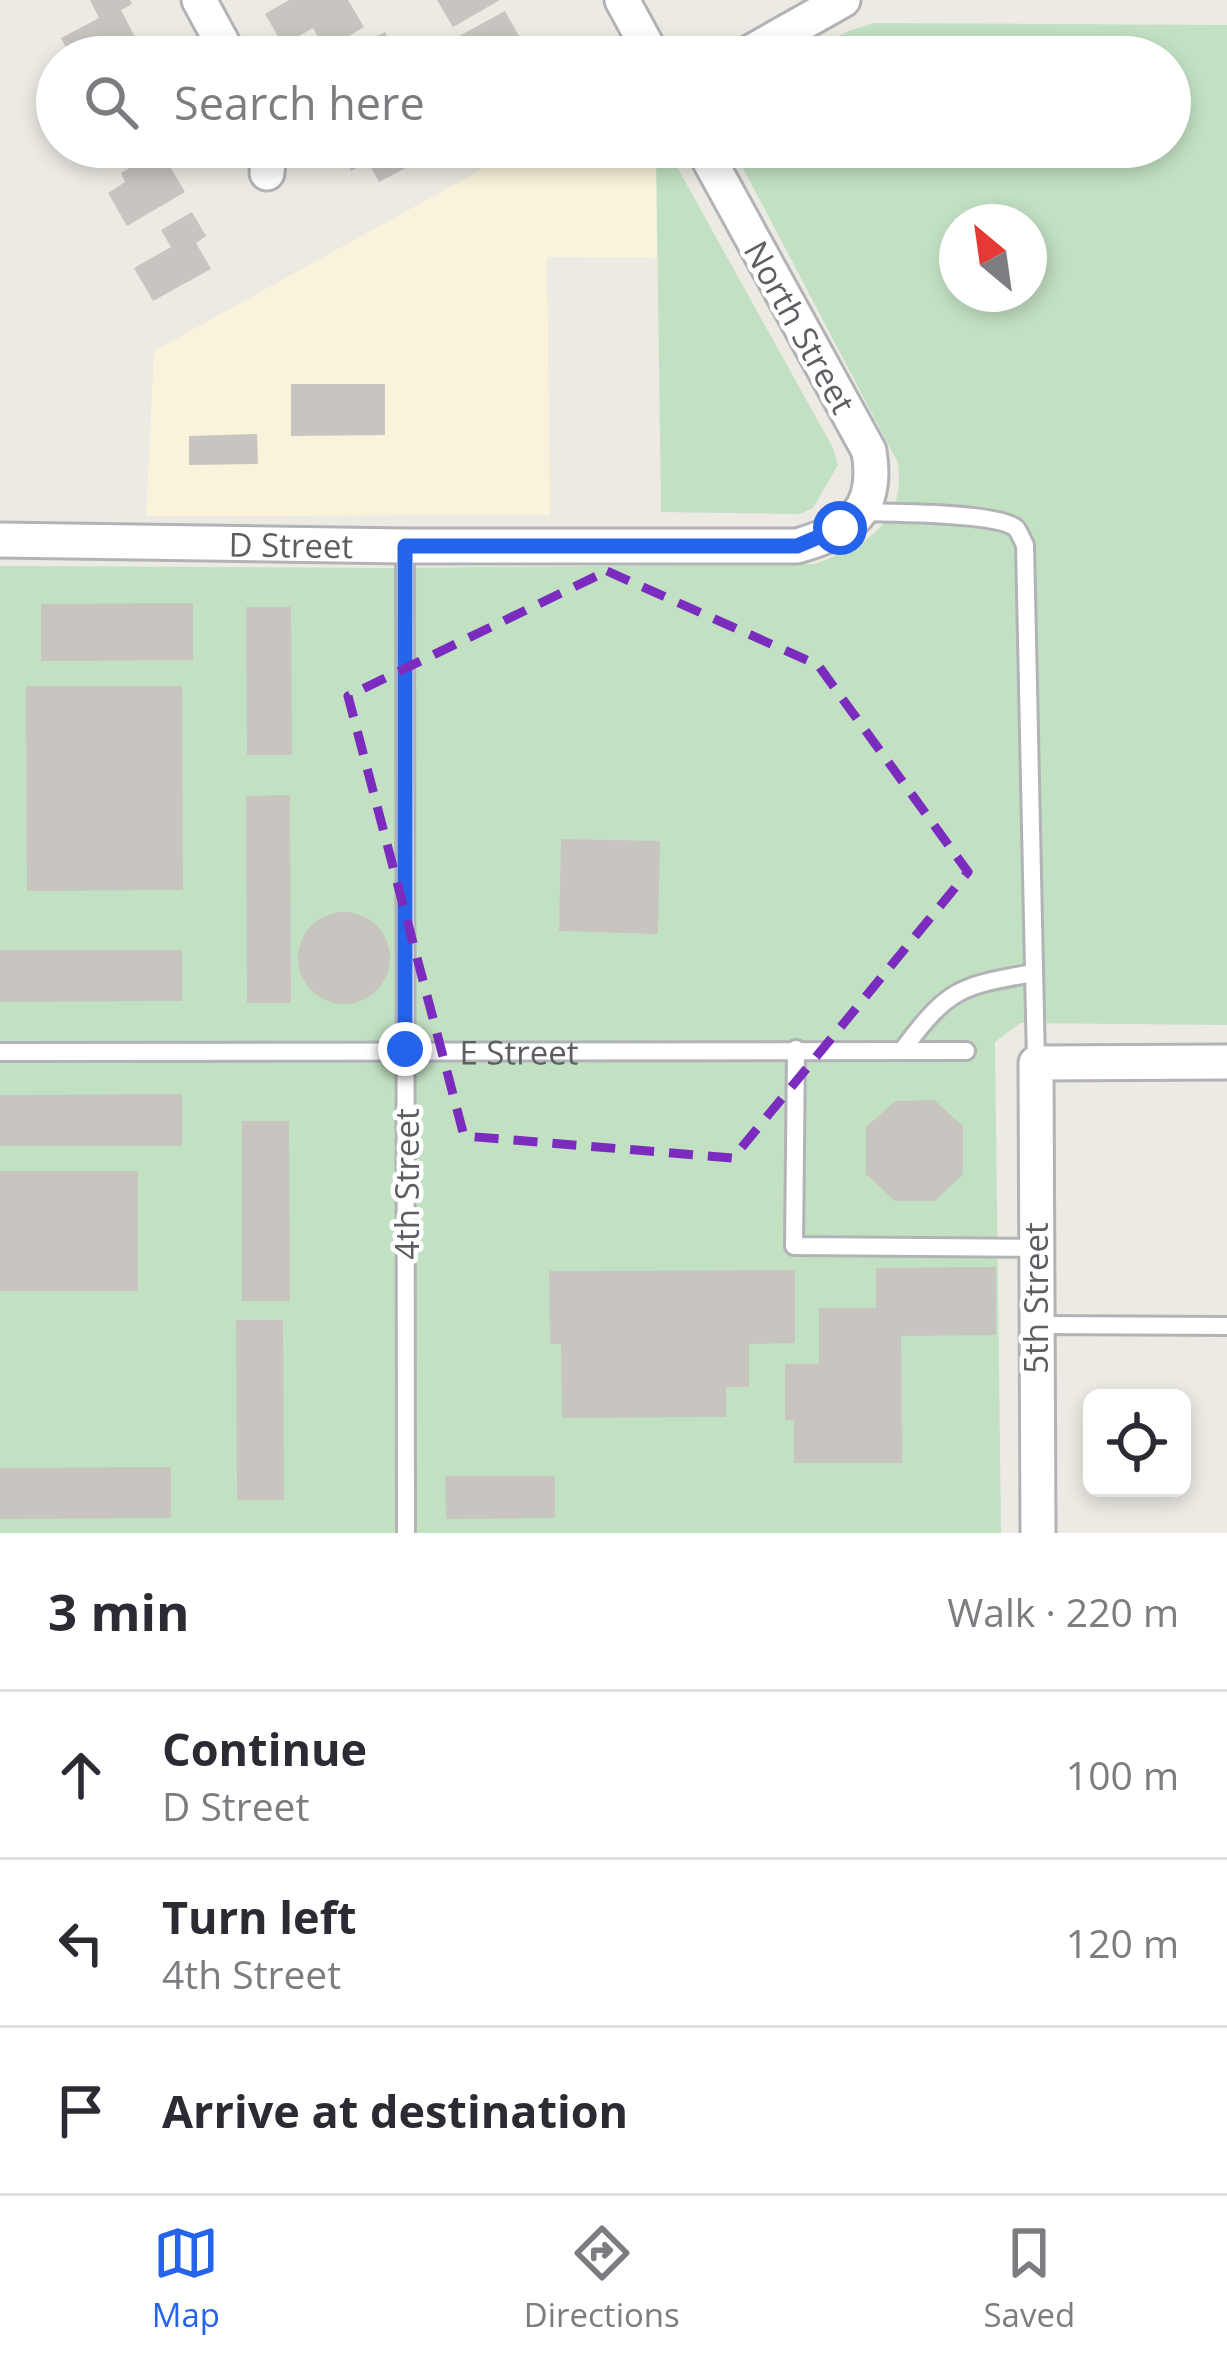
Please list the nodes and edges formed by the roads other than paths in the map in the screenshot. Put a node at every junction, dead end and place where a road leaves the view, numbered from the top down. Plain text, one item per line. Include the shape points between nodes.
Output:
1 (199, 0) edge
2 (622, 0) edge
3 (843, 0) edge
4 (219, 36) edge
5 (642, 36) edge
6 (779, 36) edge
7 (714, 168) edge
8 (864, 512) junction
9 (0, 540) edge
10 (405, 546) junction
11 (1033, 973) junction
12 (904, 1048) junction
13 (405, 1049) junction
14 (796, 1049) junction
15 (966, 1051) dead end
16 (0, 1052) edge
17 (1227, 1062) edge
18 (1036, 1063) junction
19 (1034, 1248) junction
20 (1035, 1324) junction
21 (1227, 1325) edge
22 (406, 1533) edge
23 (1038, 1533) edge

1 - 4 street
2 - 5 street
3 - 6 street
7 - 8 street, North Street via 869,451
8 - 10 street, D Street via 797,546
8 - 11 lane via 1001,521 1025,544
9 - 10 street, D Street
10 - 13 lane, 4th Street
11 - 12 lane via 952,993
11 - 18 lane
12 - 14 lane, E Street
12 - 15 lane, E Street
13 - 14 lane, E Street
13 - 16 lane, E Street
13 - 22 lane, 4th Street
14 - 19 lane via 794,1246
17 - 18 street
18 - 19 street, 5th Street
19 - 20 street, 5th Street
20 - 21 lane
20 - 23 street, 5th Street

